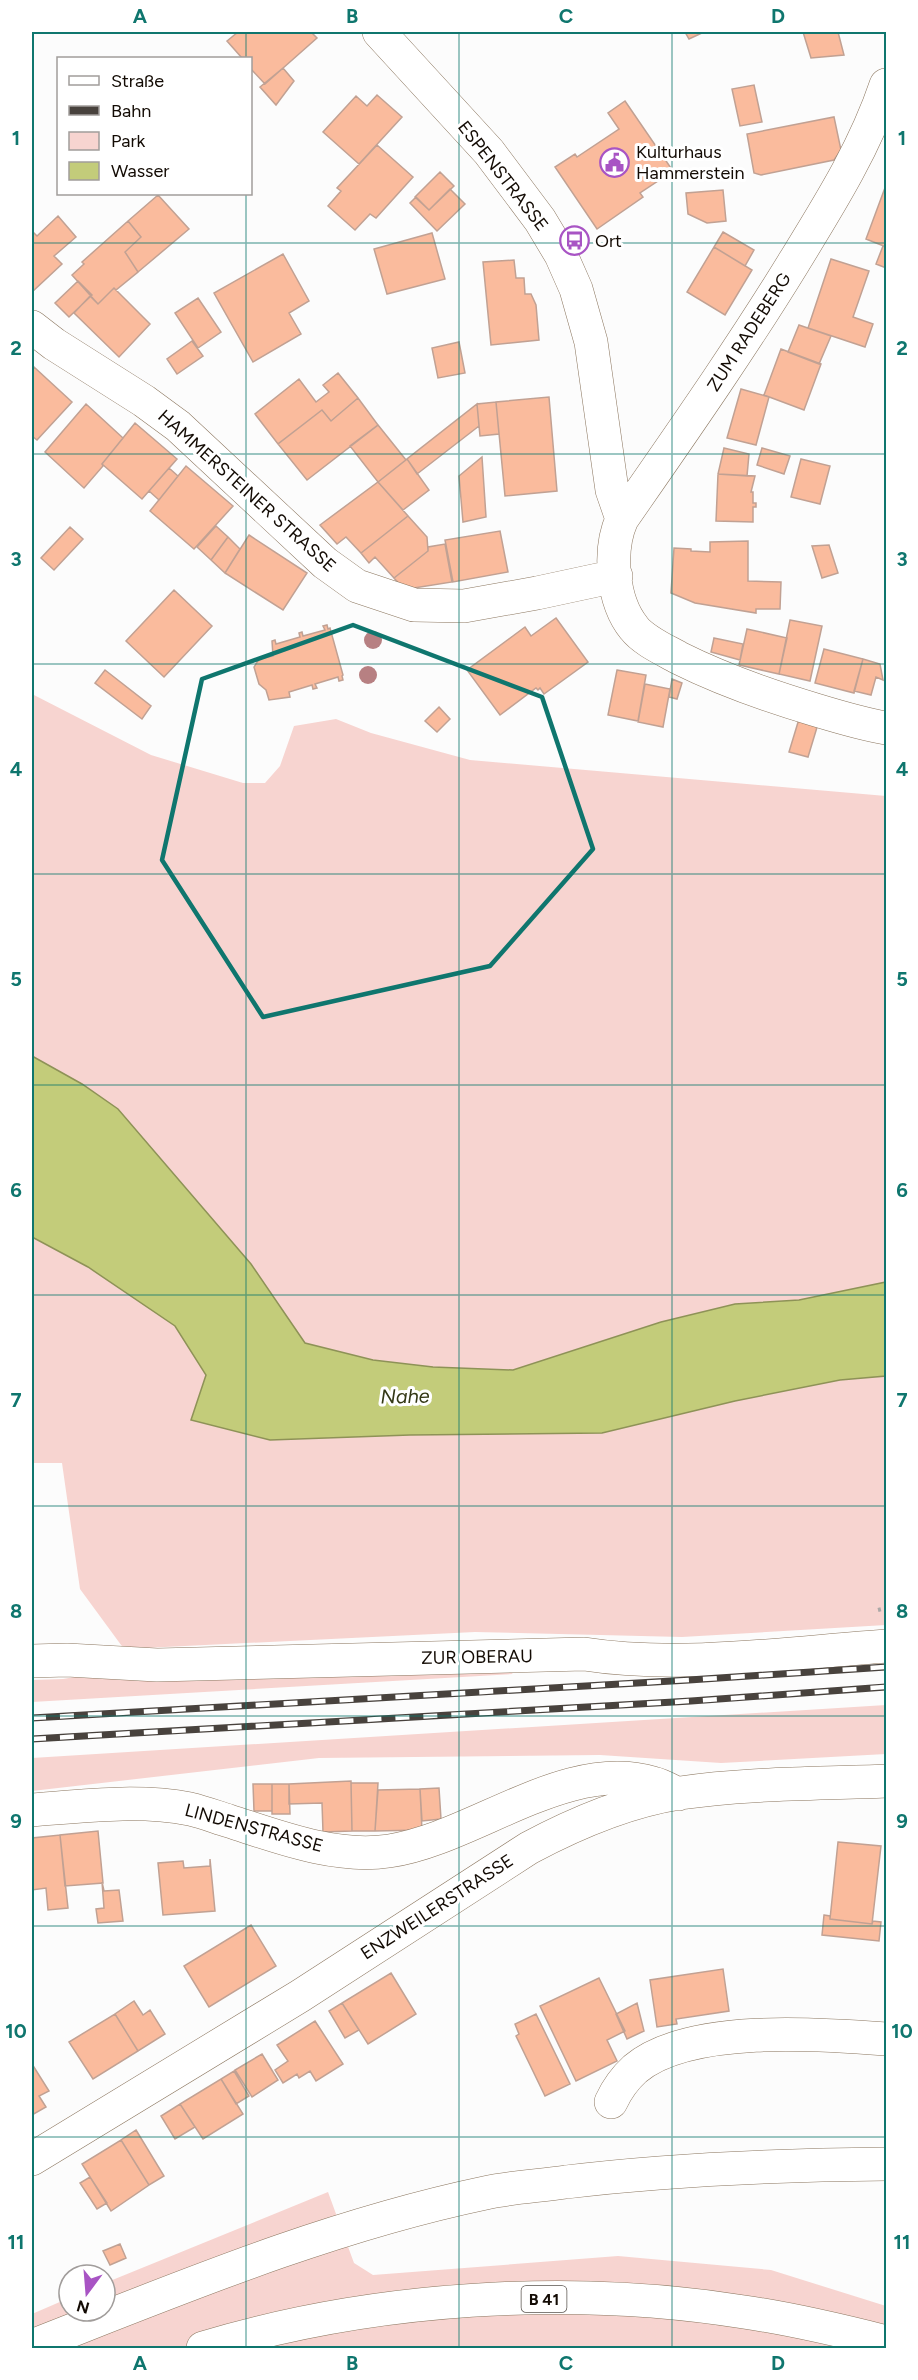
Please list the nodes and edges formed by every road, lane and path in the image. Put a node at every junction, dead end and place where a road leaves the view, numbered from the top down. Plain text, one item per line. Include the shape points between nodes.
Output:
1 (387, 34) edge
2 (886, 85) edge
3 (32, 327) edge
4 (622, 519) junction
5 (615, 576) junction
6 (886, 728) edge
7 (886, 1646) edge
8 (32, 1661) edge
9 (886, 1780) edge
10 (678, 1794) junction
11 (32, 1810) edge
12 (886, 2038) edge
13 (611, 2102) dead end
14 (32, 2158) edge
15 (886, 2164) edge
16 (886, 2342) edge
17 (32, 2346) edge
18 (202, 2349) edge

1 - 4 street, ESPENSTRASSE via 489,152 561,255 576,289 591,342 612,490
2 - 4 street, ZUM RADEBERG via 863,142 828,206 697,411
3 - 5 street, HAMMERSTEINER STRASSE via 178,426 325,563 357,586 414,605 464,606
4 - 5 street, ZUM RADEBERG via 616,531
5 - 6 street via 620,605 634,629 658,647 764,695
7 - 8 street, ZUR OBERAU via 692,1659 619,1660 584,1654 157,1665 76,1649
9 - 10 street, ENZWEILERSTRASSE
10 - 11 street, LINDENSTRASSE via 652,1782 592,1779 523,1801 416,1846 378,1852 329,1849 191,1809 115,1804
10 - 14 street, ENZWEILERSTRASSE via 568,1827 529,1848 300,1996
12 - 13 street via 793,2034 701,2042 652,2058 636,2068
15 - 17 street via 673,2171 487,2192 399,2214 263,2256
16 - 18 street, B 41 via 743,2312 615,2299 550,2298 440,2304 349,2315

